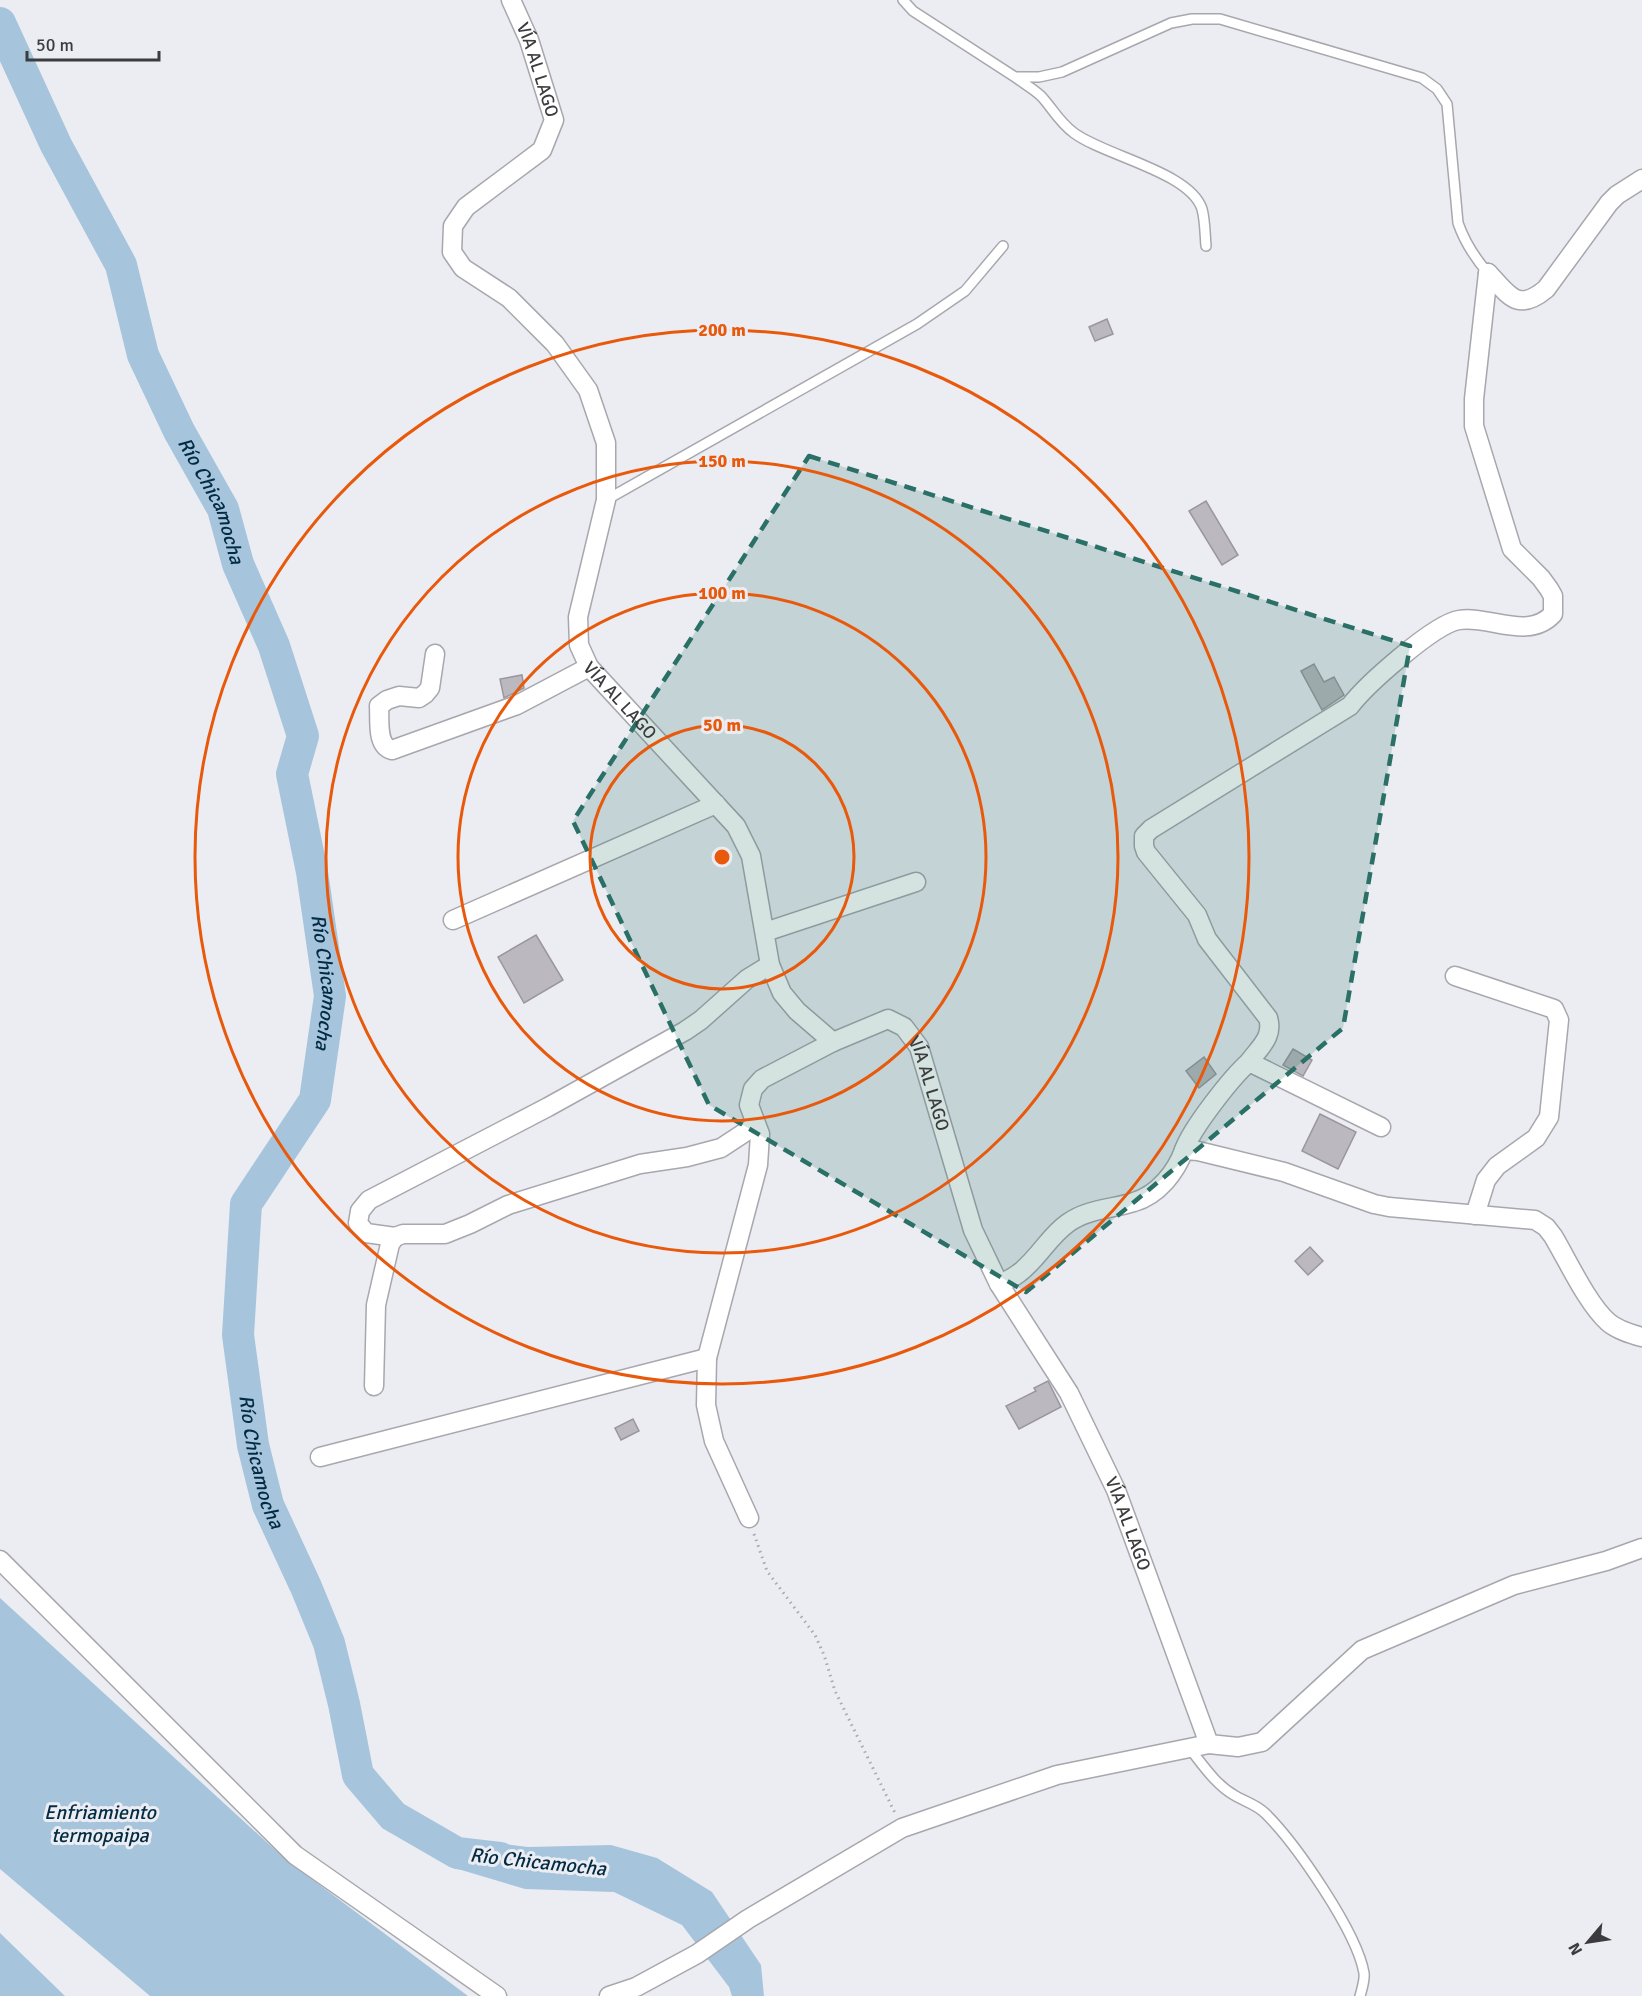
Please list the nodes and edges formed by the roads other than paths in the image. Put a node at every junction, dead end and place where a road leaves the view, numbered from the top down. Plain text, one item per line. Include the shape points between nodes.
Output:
1 (511, 0) edge
2 (903, 0) edge
3 (1015, 77) junction
4 (1642, 180) edge
5 (1003, 246) dead end
6 (1206, 246) dead end
7 (1488, 273) junction
8 (606, 500) junction
9 (435, 654) dead end
10 (589, 667) junction
11 (716, 804) junction
12 (916, 882) dead end
13 (453, 920) dead end
14 (765, 932) junction
15 (770, 964) junction
16 (1455, 976) dead end
17 (833, 1042) junction
18 (1249, 1062) junction
19 (756, 1125) junction
20 (1381, 1127) dead end
21 (1184, 1150) junction
22 (1475, 1215) junction
23 (395, 1237) junction
24 (999, 1284) junction
25 (1642, 1337) edge
26 (707, 1358) junction
27 (374, 1386) dead end
28 (321, 1457) dead end
29 (748, 1518) road end
30 (1642, 1548) edge
31 (0, 1560) edge
32 (1209, 1744) junction
33 (1190, 1749) junction
34 (497, 1996) edge
35 (609, 1996) edge
36 (1360, 1996) edge

1 - 8 street, VÍA AL LAGO via 529,40 554,120 542,150 466,207 453,226 452,252 463,268 508,298 555,344 588,390 606,443
2 - 3 lane via 913,11
3 - 6 lane via 1041,96 1060,122 1075,134 1188,189 1202,210
3 - 7 lane via 1062,72 1171,23 1220,19 1422,78 1437,89 1447,104 1458,223 1472,255
4 - 7 street via 1609,203 1546,289 1535,298 1523,302 1512,298
5 - 8 lane via 965,291 917,324
7 - 18 street via 1474,426 1508,540 1549,590 1553,614 1541,623 1520,627 1470,620 1450,623 1400,658 1350,706 1144,836 1146,852 1197,915 1207,939 1268,1018 1270,1034
8 - 10 street, VÍA AL LAGO via 578,616 579,645
9 - 10 street via 430,688 425,694 419,698 399,696 379,706 385,748 392,750 517,705
10 - 11 street, VÍA AL LAGO
11 - 13 street
11 - 14 street, VÍA AL LAGO via 736,826 751,856
12 - 14 street
14 - 15 street, VÍA AL LAGO
15 - 17 street, VÍA AL LAGO via 782,993
15 - 23 street via 686,1031 369,1200 358,1223 366,1233
16 - 22 street via 1554,1009 1559,1020 1549,1117 1536,1138 1491,1173
17 - 19 street via 762,1079 753,1089 748,1105
17 - 24 street, VÍA AL LAGO via 888,1019 904,1027 920,1047 973,1230
18 - 20 street
18 - 21 street via 1206,1114
19 - 23 street via 721,1148 640,1164 508,1205 446,1234
19 - 26 street via 760,1134 758,1165
21 - 22 street via 1284,1172 1381,1205
21 - 24 street via 1168,1178 1152,1192 1137,1201 1088,1212 1066,1223 1022,1271
22 - 25 street via 1535,1220 1546,1227 1609,1323
23 - 27 street via 376,1305
24 - 32 street, VÍA AL LAGO via 1069,1393 1116,1490
26 - 28 street
26 - 29 street via 706,1406 714,1441
30 - 32 street via 1514,1585 1362,1650 1262,1742 1238,1747
31 - 34 street via 295,1855
32 - 33 street
33 - 35 street via 1057,1775 902,1828 748,1919 697,1954 636,1987
33 - 36 lane via 1219,1783 1264,1812 1303,1859 1353,1941 1365,1975

